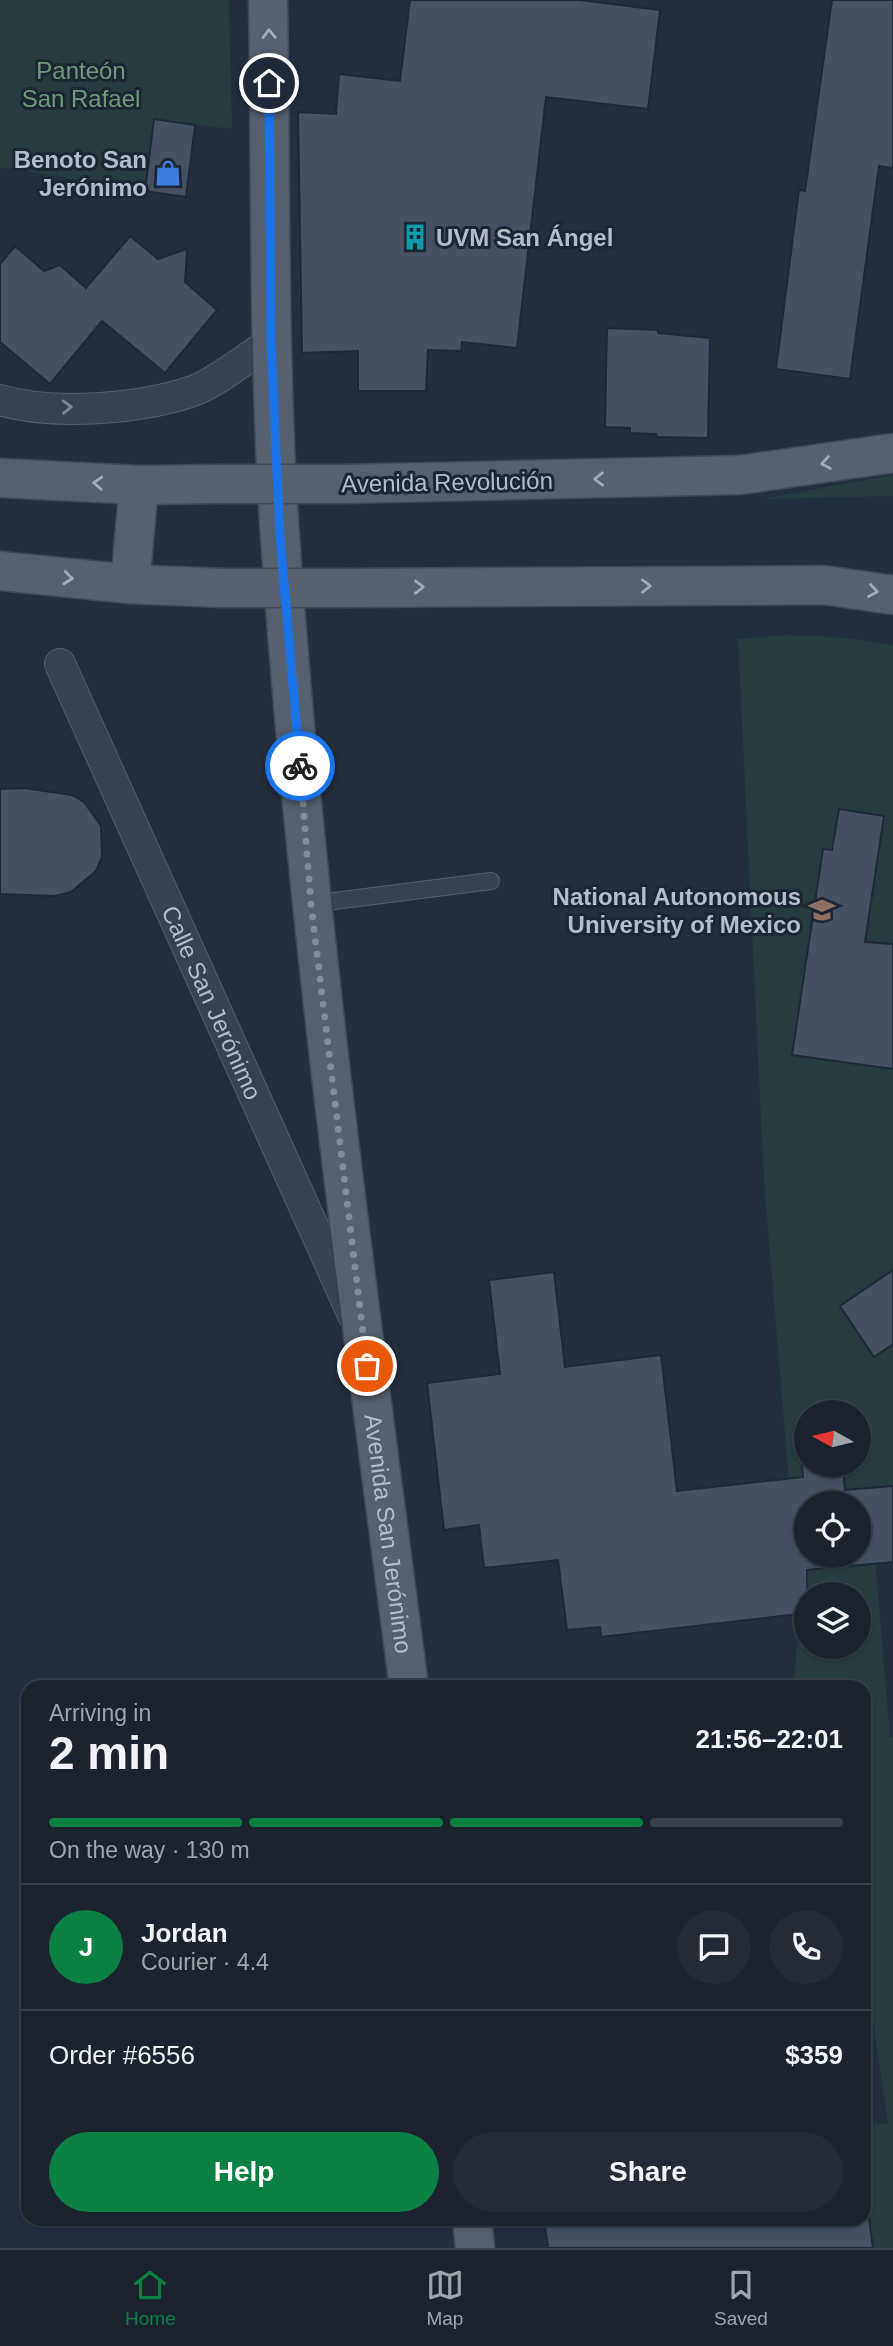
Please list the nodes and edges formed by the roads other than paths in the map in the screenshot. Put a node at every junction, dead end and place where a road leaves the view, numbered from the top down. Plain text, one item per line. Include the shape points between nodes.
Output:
1 (268, 0) edge
2 (271, 342) junction
3 (0, 400) edge
4 (893, 453) edge
5 (0, 478) edge
6 (139, 485) junction
7 (0, 571) edge
8 (130, 584) junction
9 (893, 595) edge
10 (60, 664) dead end
11 (491, 881) dead end
12 (311, 904) junction
13 (364, 1339) junction
14 (408, 1680) edge
15 (473, 2226) edge
16 (475, 2248) edge

2 -> 1 main road, Avenida San Jerónimo
3 -> 2 street via 61,408 152,400 195,390
2 - 12 main road, Avenida San Jerónimo via 280,536
4 -> 6 main road, Avenida Revolución, bridge via 740,475
6 -> 5 main road, Avenida Revolución
6 - 8 main road
7 -> 8 main road
8 -> 9 main road, bridge via 221,588 824,585
10 - 13 street, Calle San Jerónimo
11 - 12 lane
12 - 13 main road, Avenida San Jerónimo
13 - 14 main road, Avenida San Jerónimo
15 - 16 main road

